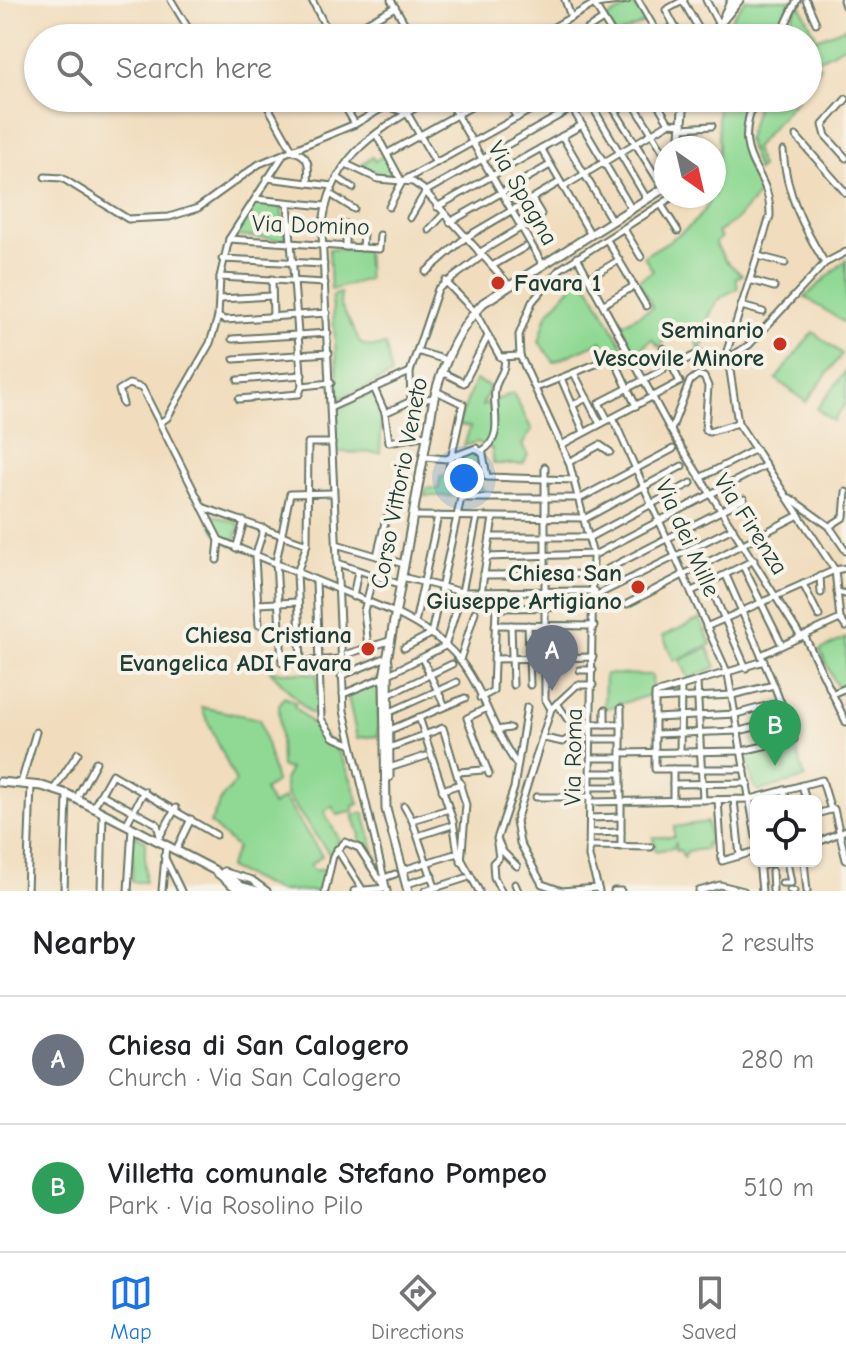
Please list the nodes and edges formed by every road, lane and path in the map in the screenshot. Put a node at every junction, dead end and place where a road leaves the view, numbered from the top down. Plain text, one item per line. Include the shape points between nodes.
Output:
1 (171, 0) edge
2 (312, 0) edge
3 (391, 0) edge
4 (565, 0) edge
5 (627, 0) edge
6 (638, 0) edge
7 (684, 0) edge
8 (706, 0) edge
9 (735, 0) edge
10 (797, 0) edge
11 (806, 0) edge
12 (843, 0) edge
13 (594, 4) junction
14 (845, 6) edge
15 (395, 7) junction
16 (571, 17) junction
17 (603, 19) junction
18 (816, 23) dead end
19 (186, 24) edge
20 (324, 24) edge
21 (365, 24) edge
22 (405, 24) edge
23 (559, 24) edge
24 (595, 24) edge
25 (606, 24) edge
26 (650, 24) edge
27 (673, 24) edge
28 (698, 24) edge
29 (718, 24) edge
30 (720, 24) edge
31 (786, 24) edge
32 (846, 99) edge
33 (271, 112) edge
34 (348, 112) edge
35 (376, 112) edge
36 (404, 112) edge
37 (455, 112) edge
38 (462, 112) edge
39 (513, 112) edge
40 (528, 112) edge
41 (565, 112) edge
42 (572, 112) edge
43 (597, 112) edge
44 (617, 112) edge
45 (638, 112) edge
46 (662, 112) edge
47 (684, 112) edge
48 (751, 112) edge
49 (407, 113) junction
50 (457, 115) junction
51 (517, 118) junction
52 (669, 123) junction
53 (355, 124) junction
54 (582, 125) junction
55 (712, 126) dead end
56 (683, 129) junction
57 (376, 134) junction
58 (651, 134) junction
59 (421, 135) junction
60 (562, 136) junction
61 (682, 136) edge
62 (684, 136) edge
63 (796, 136) dead end
64 (654, 138) edge
65 (473, 142) junction
66 (636, 144) junction
67 (541, 148) junction
68 (293, 151) junction
69 (783, 151) dead end
70 (388, 153) junction
71 (620, 153) junction
72 (283, 156) junction
73 (846, 158) edge
74 (482, 159) junction
75 (436, 163) junction
76 (604, 163) junction
77 (346, 164) junction
78 (550, 165) junction
79 (654, 171) edge
80 (584, 174) junction
81 (492, 176) junction
82 (45, 177) dead end
83 (267, 178) junction
84 (338, 178) junction
85 (402, 182) junction
86 (308, 183) junction
87 (562, 185) junction
88 (333, 186) junction
89 (353, 188) dead end
90 (426, 191) junction
91 (502, 193) junction
92 (846, 193) edge
93 (330, 194) junction
94 (654, 196) edge
95 (254, 199) junction
96 (532, 199) junction
97 (648, 200) junction
98 (288, 203) junction
99 (325, 206) junction
100 (389, 207) dead end
101 (437, 207) junction
102 (659, 208) edge
103 (663, 208) edge
104 (354, 209) dead end
105 (512, 210) junction
106 (632, 210) junction
107 (541, 214) dead end
108 (443, 215) junction
109 (410, 218) dead end
110 (450, 222) junction
111 (613, 222) junction
112 (291, 224) junction
113 (346, 224) dead end
114 (323, 225) junction
115 (522, 227) junction
116 (624, 229) junction
117 (429, 230) dead end
118 (678, 231) dead end
119 (363, 234) dead end
120 (380, 235) dead end
121 (591, 235) junction
122 (465, 238) junction
123 (229, 239) junction
124 (607, 240) junction
125 (293, 244) junction
126 (323, 246) junction
127 (346, 247) junction
128 (525, 247) dead end
129 (362, 248) junction
130 (846, 252) edge
131 (480, 254) junction
132 (758, 256) junction
133 (641, 257) dead end
134 (576, 258) junction
135 (222, 259) junction
136 (619, 260) junction
137 (294, 262) junction
138 (785, 263) dead end
139 (825, 263) junction
140 (324, 264) junction
141 (543, 265) junction
142 (492, 266) junction
143 (426, 272) dead end
144 (220, 277) junction
145 (589, 278) junction
146 (272, 279) junction
147 (750, 280) junction
148 (295, 281) junction
149 (445, 281) junction
150 (325, 283) junction
151 (509, 285) junction
152 (634, 286) junction
153 (774, 287) dead end
154 (272, 296) junction
155 (220, 299) junction
156 (604, 304) junction
157 (646, 306) dead end
158 (741, 306) junction
159 (475, 312) junction
160 (763, 312) dead end
161 (327, 313) junction
162 (298, 315) junction
163 (218, 317) junction
164 (273, 317) junction
165 (328, 333) junction
166 (299, 335) junction
167 (488, 335) junction
168 (232, 339) dead end
169 (663, 348) dead end
170 (417, 351) junction
171 (329, 353) junction
172 (699, 353) dead end
173 (301, 354) junction
174 (520, 356) junction
175 (504, 358) junction
176 (729, 358) junction
177 (234, 359) dead end
178 (446, 360) junction
179 (672, 367) junction
180 (663, 370) dead end
181 (410, 372) junction
182 (442, 372) junction
183 (574, 373) junction
184 (302, 375) junction
185 (561, 378) junction
186 (238, 380) dead end
187 (644, 380) junction
188 (331, 383) junction
189 (302, 386) junction
190 (374, 388) junction
191 (536, 388) junction
192 (627, 388) junction
193 (435, 394) junction
194 (654, 397) junction
195 (587, 398) junction
196 (239, 399) dead end
197 (411, 401) junction
198 (123, 404) dead end
199 (573, 405) junction
200 (636, 406) junction
201 (332, 407) junction
202 (385, 413) junction
203 (611, 419) junction
204 (161, 422) junction
205 (738, 423) junction
206 (600, 424) junction
207 (671, 431) junction
208 (585, 433) junction
209 (428, 435) junction
210 (332, 443) junction
211 (563, 444) junction
212 (673, 449) dead end
213 (756, 449) junction
214 (482, 451) junction
215 (610, 452) dead end
216 (425, 457) junction
217 (449, 458) junction
218 (569, 462) junction
219 (766, 465) junction
220 (682, 466) dead end
221 (545, 467) dead end
222 (638, 469) junction
223 (448, 473) dead end
224 (700, 478) junction
225 (545, 479) junction
226 (575, 480) junction
227 (691, 483) dead end
228 (645, 487) junction
229 (307, 492) junction
230 (846, 492) edge
231 (333, 493) junction
232 (711, 494) junction
233 (786, 495) junction
234 (544, 498) junction
235 (581, 498) junction
236 (744, 499) dead end
237 (652, 504) junction
238 (201, 507) junction
239 (721, 510) junction
240 (799, 515) junction
241 (414, 516) junction
242 (438, 516) junction
243 (845, 516) edge
244 (459, 517) junction
245 (477, 517) junction
246 (386, 518) dead end
247 (493, 518) junction
248 (586, 518) junction
249 (544, 519) junction
250 (244, 521) junction
251 (660, 522) junction
252 (829, 526) junction
253 (264, 528) junction
254 (733, 528) junction
255 (284, 534) junction
256 (544, 536) junction
257 (490, 537) junction
258 (590, 537) junction
259 (668, 538) junction
260 (219, 540) junction
261 (307, 544) junction
262 (335, 544) junction
263 (743, 544) junction
264 (236, 549) junction
265 (846, 551) edge
266 (593, 555) junction
267 (377, 556) junction
268 (544, 556) junction
269 (255, 557) junction
270 (487, 557) junction
271 (676, 557) junction
272 (217, 560) dead end
273 (754, 560) junction
274 (337, 563) junction
275 (404, 564) junction
276 (277, 565) junction
277 (743, 566) junction
278 (846, 568) edge
279 (835, 570) junction
280 (358, 571) junction
281 (297, 573) junction
282 (545, 574) junction
283 (594, 574) junction
284 (685, 574) junction
285 (483, 575) junction
286 (726, 575) junction
287 (373, 576) junction
288 (820, 576) junction
289 (400, 580) junction
290 (316, 581) junction
291 (425, 583) junction
292 (709, 583) junction
293 (803, 584) junction
294 (443, 588) junction
295 (339, 591) junction
296 (545, 591) junction
297 (692, 591) junction
298 (462, 592) junction
299 (837, 592) junction
300 (481, 593) junction
301 (595, 593) junction
302 (821, 593) dead end
303 (846, 594) edge
304 (776, 596) junction
305 (353, 597) junction
306 (298, 602) junction
307 (365, 602) junction
308 (761, 602) junction
309 (279, 603) junction
310 (258, 604) junction
311 (627, 604) dead end
312 (595, 607) junction
313 (545, 608) junction
314 (742, 611) junction
315 (393, 612) junction
316 (475, 612) dead end
317 (819, 616) dead end
318 (724, 619) junction
319 (840, 619) junction
320 (415, 623) junction
321 (259, 625) dead end
322 (495, 625) junction
323 (511, 625) junction
324 (528, 625) junction
325 (545, 625) junction
326 (563, 626) junction
327 (594, 626) junction
328 (706, 627) junction
329 (846, 627) edge
330 (431, 634) junction
331 (803, 636) junction
332 (389, 641) junction
333 (782, 645) junction
334 (445, 646) junction
335 (368, 647) junction
336 (404, 648) dead end
337 (347, 654) dead end
338 (545, 657) junction
339 (563, 657) junction
340 (593, 657) junction
341 (388, 658) junction
342 (422, 658) junction
343 (511, 658) junction
344 (529, 658) junction
345 (763, 658) junction
346 (340, 659) junction
347 (495, 659) junction
348 (320, 660) junction
349 (460, 660) junction
350 (301, 661) junction
351 (452, 664) dead end
352 (746, 668) junction
353 (580, 670) dead end
354 (593, 670) junction
355 (430, 674) junction
356 (728, 674) junction
357 (387, 675) junction
358 (341, 676) junction
359 (457, 682) dead end
360 (697, 682) junction
361 (513, 685) dead end
362 (530, 685) dead end
363 (593, 685) junction
364 (774, 685) junction
365 (681, 687) junction
366 (846, 688) edge
367 (437, 691) junction
368 (834, 693) junction
369 (343, 694) junction
370 (390, 694) junction
371 (732, 695) junction
372 (655, 696) junction
373 (698, 697) junction
374 (465, 698) dead end
375 (480, 698) junction
376 (681, 698) junction
377 (781, 702) junction
378 (557, 703) junction
379 (445, 706) junction
380 (527, 707) dead end
381 (621, 708) dead end
382 (485, 709) junction
383 (551, 709) junction
384 (605, 710) dead end
385 (390, 712) junction
386 (736, 714) junction
387 (699, 716) junction
388 (419, 717) junction
389 (680, 717) junction
390 (655, 718) junction
391 (787, 719) junction
392 (568, 720) dead end
393 (846, 722) edge
394 (592, 724) junction
395 (605, 724) junction
396 (621, 724) junction
397 (510, 728) dead end
398 (390, 730) junction
399 (496, 730) junction
400 (739, 731) junction
401 (36, 732) dead end
402 (655, 734) junction
403 (680, 734) junction
404 (700, 734) junction
405 (426, 736) junction
406 (544, 738) junction
407 (592, 739) junction
408 (621, 739) junction
409 (350, 744) junction
410 (389, 748) junction
411 (742, 751) junction
412 (680, 752) junction
413 (701, 752) junction
414 (78, 753) dead end
415 (655, 753) junction
416 (426, 756) dead end
417 (621, 756) junction
418 (591, 758) junction
419 (96, 762) dead end
420 (516, 763) junction
421 (389, 768) junction
422 (673, 769) junction
423 (702, 769) junction
424 (745, 769) junction
425 (483, 770) dead end
426 (459, 772) junction
427 (591, 773) junction
428 (621, 773) junction
429 (489, 774) dead end
430 (0, 782) edge
431 (21, 783) junction
432 (748, 783) junction
433 (31, 784) junction
434 (461, 784) junction
435 (673, 784) junction
436 (703, 784) junction
437 (802, 785) junction
438 (591, 787) junction
439 (621, 787) junction
440 (54, 789) junction
441 (442, 790) junction
442 (784, 790) junction
443 (144, 791) junction
444 (67, 794) junction
445 (101, 794) junction
446 (750, 795) edge
447 (773, 795) edge
448 (785, 795) edge
449 (804, 795) edge
450 (536, 797) dead end
451 (76, 799) junction
452 (591, 799) junction
453 (750, 799) edge
454 (703, 800) junction
455 (718, 800) junction
456 (734, 800) junction
457 (673, 801) junction
458 (621, 802) junction
459 (404, 806) dead end
460 (93, 808) junction
461 (176, 808) junction
462 (449, 809) junction
463 (831, 810) junction
464 (103, 812) junction
465 (133, 812) junction
466 (822, 812) edge
467 (506, 813) junction
468 (388, 815) junction
469 (621, 817) junction
470 (590, 818) junction
471 (191, 819) junction
472 (412, 820) junction
473 (516, 821) junction
474 (129, 826) junction
475 (449, 826) dead end
476 (621, 832) junction
477 (843, 832) edge
478 (590, 833) junction
479 (216, 835) dead end
480 (418, 836) junction
481 (159, 838) junction
482 (497, 839) junction
483 (822, 841) edge
484 (166, 845) junction
485 (589, 846) junction
486 (621, 847) junction
487 (651, 847) dead end
488 (337, 849) junction
489 (176, 850) junction
490 (458, 853) junction
491 (750, 853) edge
492 (163, 855) junction
493 (740, 856) junction
494 (846, 860) edge
495 (427, 862) junction
496 (461, 862) junction
497 (517, 866) dead end
498 (760, 867) edge
499 (788, 867) edge
500 (805, 867) edge
501 (772, 871) dead end
502 (399, 872) junction
503 (226, 876) junction
504 (432, 876) junction
505 (384, 878) junction
506 (466, 878) dead end
507 (252, 880) junction
508 (782, 883) dead end
509 (515, 884) dead end
510 (542, 884) junction
511 (435, 887) junction
512 (408, 888) edge
513 (362, 889) junction
514 (243, 890) edge
515 (388, 890) edge
516 (598, 890) edge
517 (27, 891) edge
518 (64, 891) edge
519 (101, 891) edge
520 (128, 891) edge
521 (162, 891) edge
522 (181, 891) edge
523 (264, 891) edge
524 (325, 891) edge
525 (354, 891) edge
526 (425, 891) edge
527 (479, 891) edge
528 (501, 891) edge
529 (518, 891) edge
530 (544, 891) edge
531 (562, 891) edge
532 (699, 891) edge
533 (744, 891) edge
534 (762, 891) edge
535 (773, 891) edge
536 (807, 891) edge

1 - 19 street
2 - 20 street
3 - 15 street
4 - 16 street
5 - 13 street
6 - 26 street
7 - 27 street via 666,10
7 - 28 street
8 - 29 street
9 - 30 main road
10 - 31 street
11 - 18 street
12 - 14 street
13 - 16 street
13 - 17 street
15 - 21 street
15 - 22 street
16 - 23 street
17 - 24 street
17 - 25 street
32 - 73 street via 823,125
33 - 68 street
34 - 53 street
35 - 53 street
36 - 49 street
37 - 50 street, Via Spagna
38 - 50 street
39 - 51 street
40 - 51 street
41 - 74 street
42 - 54 street
43 - 71 street
44 - 66 street
45 - 58 street
46 - 52 street
47 - 56 main road
48 - 132 street via 746,145 770,209
49 - 57 street
49 - 59 street
50 - 59 street
50 - 65 street, Via Spagna
51 - 65 street
52 - 56 street
52 - 58 street
53 - 68 street
54 - 60 street
54 - 76 street
55 - 56 street
56 - 61 main road
56 - 62 main road
57 - 70 street
57 - 77 street via 354,150
58 - 64 street
58 - 66 street
59 - 70 street
59 - 75 street
60 - 67 street
60 - 80 street
63 - 92 street
65 - 74 street, Via Spagna
65 - 75 street
66 - 71 street
66 - 79 street
67 - 78 street
67 - 81 street
68 - 72 street
68 - 86 street via 309,162
69 - 139 street via 801,223
70 - 85 street
71 - 76 street
71 - 97 street
72 - 82 street via 259,164 198,208 147,220 117,215 62,178
72 - 83 street
74 - 81 street, Via Spagna
74 - 90 street
75 - 85 street
76 - 80 street
76 - 106 street
77 - 84 street
77 - 85 street via 378,179
78 - 87 street
78 - 91 street
80 - 87 street
80 - 111 street
81 - 91 street, Via Spagna
81 - 101 street
83 - 86 street
83 - 95 street
84 - 88 street
84 - 89 street
85 - 90 street
85 - 100 street
86 - 88 street
87 - 96 street
87 - 121 street
88 - 93 street
90 - 101 street
90 - 109 street
91 - 105 street, Via Spagna
91 - 110 street
93 - 99 street
93 - 104 street
94 - 97 main road, Corso Vittorio Veneto
95 - 98 street
95 - 123 street
96 - 105 street
96 - 107 street
97 - 106 main road, Corso Vittorio Veneto
98 - 99 street
98 - 112 street
99 - 114 street
101 - 108 street
102 - 116 street
103 - 118 street
105 - 115 street, Via Spagna
105 - 122 street
106 - 111 main road, Corso Vittorio Veneto
108 - 110 street
108 - 117 street
110 - 122 street
111 - 121 main road, Corso Vittorio Veneto
112 - 114 street
112 - 125 street
113 - 127 street
114 - 126 street
115 - 131 street
115 - 141 street, Via Spagna
116 - 124 street
116 - 133 street
119 - 129 street
120 - 129 street, Via Domino via 379,249
121 - 141 main road, Corso Vittorio Veneto
122 - 131 street
122 - 143 street
123 - 125 street, Via Domino
123 - 135 street
124 - 134 street
124 - 136 street
125 - 126 street, Via Domino
125 - 137 street
126 - 127 street, Via Domino
126 - 140 street
127 - 129 street, Via Domino
128 - 142 street
130 - 139 street
131 - 142 street
131 - 149 street
132 - 138 street
132 - 147 street
134 - 145 street, Via Firenza
134 - 174 street via 545,284 526,312
135 - 137 street
135 - 144 street
136 - 145 street
136 - 152 street
137 - 140 street
137 - 148 street
139 - 176 street via 749,345
140 - 150 street
141 - 151 main road, Corso Vittorio Veneto
142 - 151 street
144 - 146 street
144 - 155 street
145 - 156 street, Via Firenza
146 - 148 street
146 - 154 street
147 - 153 street
147 - 158 street
148 - 150 street
148 - 162 street
149 - 159 street
149 - 170 street
150 - 161 street
151 - 159 main road, Corso Vittorio Veneto
152 - 156 street
152 - 157 street
154 - 155 street
154 - 164 street
155 - 163 street
156 - 187 street, Via Firenza
158 - 160 street
158 - 176 street
159 - 167 street
159 - 178 main road, Corso Vittorio Veneto
161 - 162 street
161 - 165 street
162 - 164 street
162 - 166 street
163 - 164 street
163 - 204 street via 210,343
165 - 166 street
165 - 171 street
166 - 168 street
166 - 173 street
167 - 175 street
167 - 182 street via 464,383
169 - 179 street
170 - 178 street
170 - 181 street
171 - 173 street
171 - 188 street
172 - 179 street
173 - 177 street
173 - 184 street
174 - 175 street
174 - 191 street, Via Roma
175 - 214 street via 495,389 495,433
176 - 205 street
178 - 182 main road, Corso Vittorio Veneto
179 - 194 street via 680,382
180 - 187 street
181 - 190 street
181 - 197 street
182 - 193 main road, Corso Vittorio Veneto
183 - 185 street
183 - 192 street via 613,357
183 - 195 street
184 - 186 street
184 - 189 street
185 - 191 street
185 - 199 street
187 - 192 street
187 - 194 street, Via Firenza
188 - 189 street
188 - 201 street
189 - 196 street via 299,394
190 - 201 street
190 - 202 street
191 - 211 street, Via Roma
192 - 200 street
192 - 203 street via 599,403
193 - 197 street
193 - 209 main road, Corso Vittorio Veneto
193 - 217 street via 463,404
194 - 200 street
194 - 207 street, Via Firenza
195 - 199 street
195 - 206 street
197 - 202 street
198 - 204 street via 119,390 129,384 142,388
199 - 208 street
200 - 203 street
201 - 210 street
202 - 209 street via 389,442
203 - 206 street
203 - 222 street, Via dei Mille
204 - 238 street
205 - 207 street via 705,430 708,386 700,375 690,381
205 - 213 street
206 - 208 street
207 - 224 street, Via Firenza
208 - 211 street
209 - 216 main road, Corso Vittorio Veneto
210 - 229 street via 308,443
210 - 231 street
211 - 218 street, Via Roma
212 - 222 street
213 - 219 street
213 - 224 street
214 - 217 street via 472,448
214 - 225 street via 486,477
215 - 218 street via 600,445 591,456
216 - 217 street
216 - 241 main road, Corso Vittorio Veneto
217 - 223 street
218 - 226 street, Via Roma
219 - 232 street
219 - 233 street
220 - 228 street
221 - 225 street
222 - 228 street, Via dei Mille
222 - 235 street
224 - 232 street, Via Firenza
225 - 226 street
225 - 234 street
226 - 235 street, Via Roma
227 - 237 street
228 - 237 street, Via dei Mille
228 - 248 street
229 - 231 street
229 - 255 street via 290,494
229 - 261 street
230 - 243 street
231 - 262 street
232 - 239 street, Via Firenza
232 - 251 street
233 - 240 street
233 - 252 street
234 - 235 street
234 - 244 street via 461,498
234 - 249 street
235 - 248 street, Via Roma
236 - 239 street
237 - 251 street, Via dei Mille
237 - 258 street
238 - 250 street
238 - 260 street
239 - 254 street, Via Firenza
239 - 259 street
240 - 263 street
240 - 279 street
241 - 242 street
241 - 275 main road, Corso Vittorio Veneto
242 - 244 street
242 - 291 street
243 - 252 street
244 - 245 street
244 - 294 street
245 - 247 street
245 - 298 street
246 - 267 street
247 - 249 street
247 - 257 street
248 - 249 street
248 - 258 street, Via Roma
249 - 256 street
250 - 253 street
250 - 264 street
251 - 259 street, Via dei Mille
251 - 266 street
252 - 265 street
253 - 255 street
253 - 269 street
254 - 263 street, Via Firenza
254 - 271 street
255 - 261 street
255 - 276 street
256 - 257 street
256 - 258 street
256 - 268 street
257 - 270 street
258 - 266 street, Via Roma
259 - 271 street, Via dei Mille
259 - 283 street
260 - 264 street
260 - 272 street
261 - 281 street
262 - 267 street
262 - 274 street
263 - 273 street, Via Firenza
263 - 284 street
264 - 269 street
266 - 268 street
266 - 283 street, Via Roma
267 - 275 street
268 - 270 street
268 - 282 street
269 - 276 street
269 - 310 street
270 - 285 street
271 - 284 street, Via dei Mille
271 - 301 street
273 - 277 street
273 - 304 street, Via Firenza
274 - 280 street
274 - 295 street
275 - 289 main road, Corso Vittorio Veneto
276 - 281 street
276 - 309 street
277 - 286 street
277 - 308 street
278 - 279 street
279 - 288 street
279 - 299 street
280 - 287 street
280 - 305 street
281 - 290 street
281 - 306 street
282 - 283 street
282 - 285 street
282 - 296 street
283 - 301 street, Via Roma
284 - 297 street, Via dei Mille
284 - 311 street
285 - 300 street
286 - 292 street
286 - 314 street
287 - 289 street
287 - 307 street
288 - 293 street
288 - 302 street
289 - 291 street
289 - 315 main road, Corso Vittorio Veneto
290 - 295 street
290 - 348 street
291 - 294 street
291 - 320 street
292 - 297 street
292 - 318 street
293 - 304 street
293 - 317 street
294 - 298 street
294 - 330 street
295 - 305 street
295 - 346 street
296 - 300 street
296 - 301 street
296 - 313 street
297 - 328 street, Via dei Mille
298 - 300 street
298 - 334 street
299 - 303 street
299 - 319 street
301 - 312 street, Via Roma
304 - 308 street
304 - 331 street, Via Firenza
305 - 307 street
306 - 309 street
306 - 350 street
307 - 315 street
307 - 335 street
308 - 314 street
308 - 333 street
309 - 310 street
309 - 350 street via 282,663
310 - 321 street
312 - 313 street
312 - 327 street, Via Roma
313 - 322 street via 496,608
313 - 325 street
314 - 318 street
314 - 345 street
315 - 320 street
315 - 332 main road, Corso Vittorio Veneto
316 - 349 street
318 - 328 street
318 - 352 street
319 - 329 street
319 - 331 street
320 - 330 street
322 - 323 street
322 - 347 street
323 - 324 street
323 - 343 street
324 - 325 street
324 - 344 street
325 - 326 street
325 - 338 street
326 - 327 street
326 - 339 street
327 - 340 street, Via Roma
328 - 356 street, Via dei Mille
330 - 334 street
330 - 336 street
331 - 333 street
331 - 368 street, Via Firenza
332 - 335 street
332 - 341 main road, Corso Vittorio Veneto
333 - 345 street
334 - 342 street
334 - 349 street
335 - 337 street
338 - 339 street
338 - 344 street
338 - 383 street via 545,699
339 - 340 street
340 - 354 street, Via Roma
341 - 357 main road, Corso Vittorio Veneto
341 - 358 street
342 - 355 street
342 - 357 street
343 - 344 street
343 - 347 street
343 - 361 street
344 - 362 street
345 - 352 street
345 - 364 street
346 - 348 street
346 - 358 street
347 - 375 street via 493,691
348 - 350 street
348 - 409 street via 321,719 333,737
349 - 375 street
351 - 355 street
352 - 356 street
353 - 354 street
354 - 363 street, Via Roma
355 - 367 street
355 - 370 street
356 - 360 street
356 - 371 street, Via dei Mille
357 - 369 street
357 - 370 main road, Corso Vittorio Veneto
357 - 468 main road, Corso Vittorio Veneto
358 - 369 street
359 - 367 street
360 - 365 street
360 - 373 street
363 - 378 street via 577,685
363 - 394 street, Via Roma
364 - 371 street
364 - 377 street
365 - 372 street
365 - 376 street
366 - 368 street
367 - 379 street
367 - 385 street
368 - 393 street, Via Firenza
369 - 409 street
370 - 385 main road, Corso Vittorio Veneto
371 - 373 street
371 - 386 street, Via dei Mille
372 - 376 street
372 - 390 street
373 - 376 street
373 - 387 street
374 - 379 street
375 - 382 street
376 - 389 street
377 - 386 street
377 - 391 street
378 - 383 street
378 - 392 street
379 - 388 street
380 - 420 street
381 - 396 street
382 - 399 street
382 - 429 street via 467,718
383 - 406 street
384 - 395 street
385 - 398 main road, Corso Vittorio Veneto
386 - 387 street
386 - 400 street, Via dei Mille
387 - 389 street
387 - 404 street
388 - 398 street
388 - 405 street
389 - 390 street
389 - 403 street
390 - 402 street
391 - 400 street
391 - 411 street via 794,739
394 - 395 street
394 - 406 street via 563,742
394 - 407 street, Via Roma
395 - 396 street
396 - 408 street
397 - 399 street
398 - 410 main road, Corso Vittorio Veneto
399 - 420 street
400 - 404 street
400 - 411 street, Via dei Mille
401 - 431 street
402 - 403 street
402 - 415 street
403 - 404 street
403 - 412 street
404 - 413 street
405 - 410 street
405 - 426 street via 443,728
405 - 441 street
406 - 473 street
407 - 408 street
407 - 418 street, Via Roma
408 - 417 street
409 - 505 street
410 - 421 main road, Corso Vittorio Veneto
411 - 413 street
411 - 424 street, Via dei Mille
412 - 413 street
412 - 415 street
413 - 423 street
414 - 440 street
415 - 417 street
415 - 422 street via 655,769
416 - 421 street
417 - 418 street
417 - 428 street
418 - 427 street, Via Roma
419 - 451 street
420 - 467 street
421 - 468 main road, Corso Vittorio Veneto
422 - 423 street
422 - 435 street
423 - 424 street
423 - 436 street
424 - 432 street, Via dei Mille
425 - 426 street
426 - 434 street
427 - 428 street
427 - 438 street, Via Roma
428 - 439 street
430 - 431 main road
431 - 433 main road
432 - 436 street
432 - 446 street, Via dei Mille
433 - 440 main road
433 - 517 street
434 - 441 street
434 - 496 street via 466,805
435 - 436 street
435 - 457 street
436 - 454 street
437 - 442 street
437 - 449 street
437 - 463 street via 822,780
438 - 439 street
438 - 452 street, Via Roma
439 - 458 street
440 - 444 main road
441 - 462 street
442 - 447 street
442 - 448 street
443 - 445 street via 112,774
443 - 461 street
443 - 465 street
444 - 451 main road
444 - 518 street
445 - 460 street
445 - 465 street
450 - 452 street
451 - 460 main road
452 - 458 street
452 - 470 street, Via Roma
453 - 456 street
454 - 455 street
454 - 457 street
455 - 456 street
455 - 493 street via 722,861
456 - 493 street
457 - 458 street
458 - 469 street
459 - 472 street
460 - 464 main road
461 - 471 street
461 - 481 street
462 - 472 street
462 - 490 street
463 - 466 street
463 - 477 street
464 - 474 main road
464 - 519 street
465 - 474 street
465 - 481 street via 157,824
467 - 473 street
467 - 482 street
468 - 502 main road, Corso Vittorio Veneto
469 - 470 street
469 - 476 street
470 - 478 street, Via Roma
471 - 479 street
471 - 489 street
472 - 480 street
473 - 510 street via 520,843
474 - 481 main road
474 - 520 street
475 - 480 street
476 - 478 street
476 - 486 street
477 - 483 street
477 - 494 street
478 - 485 street, Via Roma
480 - 495 street
481 - 484 main road
482 - 497 street
482 - 528 street via 499,857 492,871
484 - 489 main road
484 - 492 street
485 - 486 street
485 - 516 street, Via Roma
486 - 487 street
488 - 513 street
488 - 515 street via 345,842 356,845
488 - 524 street
489 - 503 main road
490 - 495 street
490 - 496 street
491 - 493 street
492 - 521 street
492 - 522 street
495 - 502 street
495 - 504 street
496 - 527 street
498 - 534 street
499 - 508 street via 791,883
500 - 536 street
501 - 535 street
502 - 505 street
502 - 512 main road, Corso Vittorio Veneto
503 - 507 street
503 - 514 main road
504 - 511 street
504 - 512 street
505 - 515 street
506 - 511 street
507 - 514 street
507 - 523 street
509 - 529 street
510 - 530 street
510 - 531 street
511 - 526 street
513 - 515 street
513 - 525 street
514 - 523 street
516 - 531 street
532 - 533 street via 720,885

